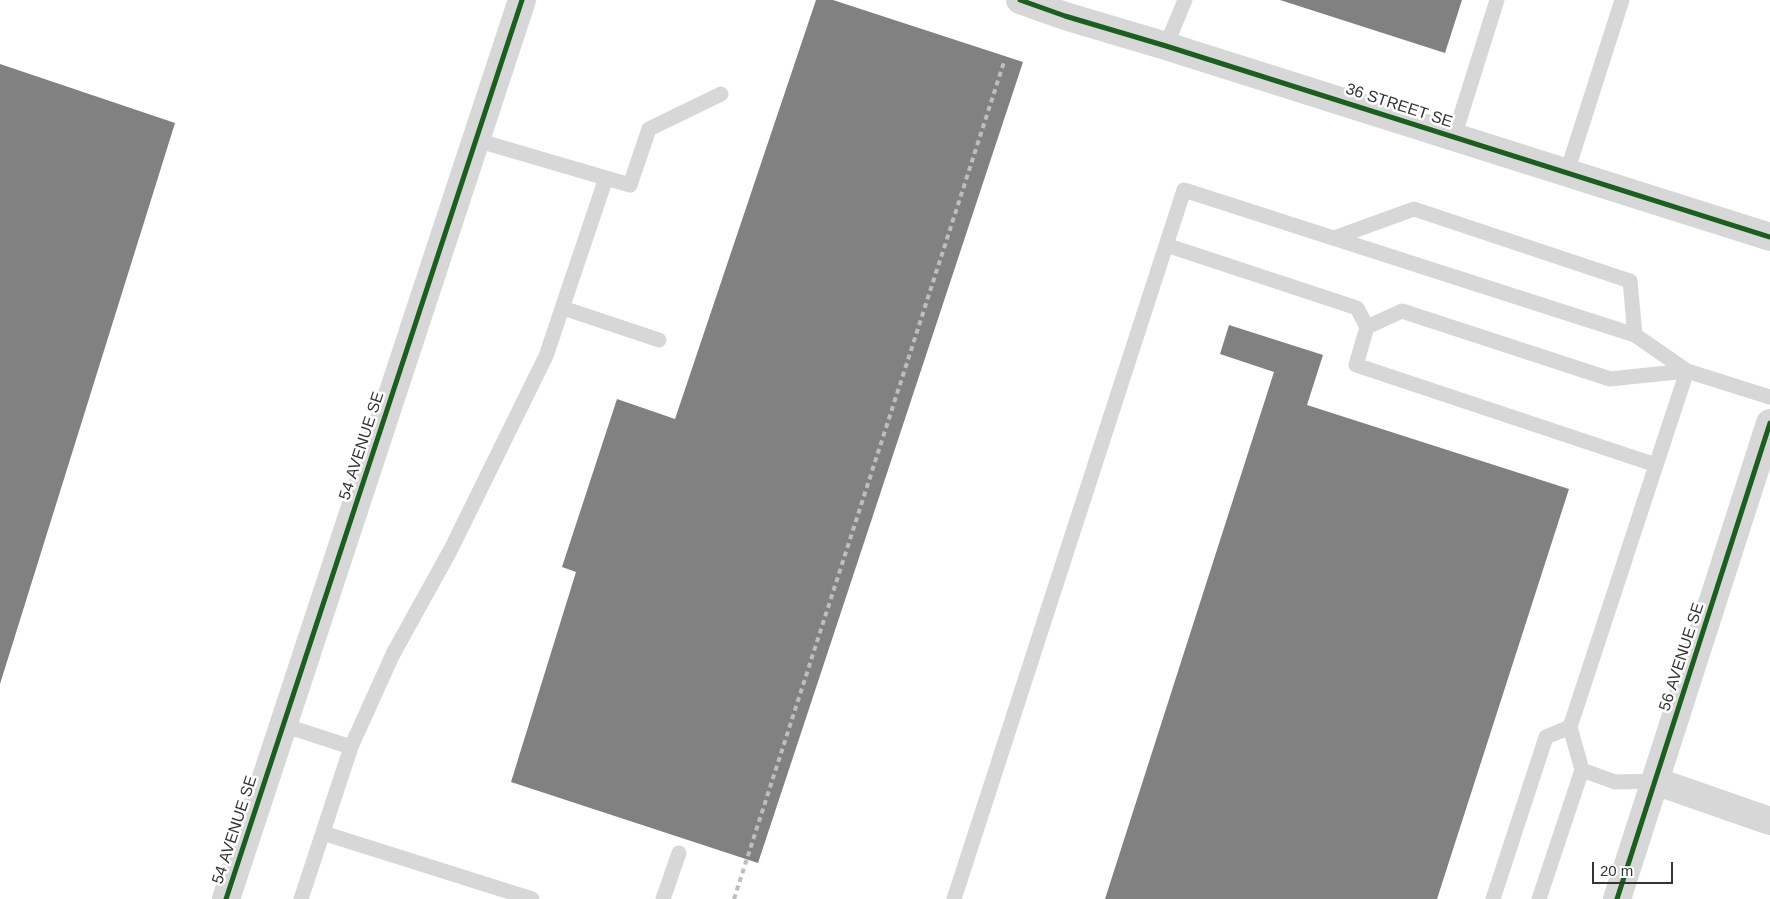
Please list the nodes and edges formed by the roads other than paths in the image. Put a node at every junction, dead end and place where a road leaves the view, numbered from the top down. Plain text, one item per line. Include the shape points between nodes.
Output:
1 (522, 0) edge
2 (1020, 0) edge
3 (1185, 0) edge
4 (1497, 0) edge
5 (1622, 0) edge
6 (1166, 46) junction
7 (721, 94) dead end
8 (1454, 137) junction
9 (476, 140) junction
10 (1567, 172) junction
11 (606, 178) junction
12 (1770, 237) edge
13 (1334, 238) junction
14 (1166, 245) junction
15 (563, 308) junction
16 (1368, 327) junction
17 (1635, 335) junction
18 (658, 340) dead end
19 (1687, 371) junction
20 (1770, 397) edge
21 (1770, 422) edge
22 (1656, 465) junction
23 (283, 725) junction
24 (1570, 727) junction
25 (351, 747) junction
26 (1582, 770) junction
27 (1655, 781) junction
28 (1770, 821) edge
29 (323, 833) junction
30 (679, 853) dead end
31 (226, 899) edge
32 (301, 899) edge
33 (532, 899) edge
34 (663, 899) edge
35 (954, 899) edge
36 (1493, 899) edge
37 (1539, 899) edge
38 (1617, 899) edge

1 - 9 street, 54 AVENUE SE
2 - 6 street, 36 STREET SE
3 - 6 lane
4 - 8 lane
5 - 10 lane
6 - 8 street, 36 STREET SE
7 - 11 lane via 649,129 630,185
8 - 10 street, 36 STREET SE
9 - 11 lane
9 - 23 street, 54 AVENUE SE
10 - 12 street, 36 STREET SE
11 - 15 lane
13 - 14 lane via 1184,190
13 - 17 lane
13 - 17 lane via 1414,209 1630,281
14 - 16 lane via 1357,308
14 - 35 lane
15 - 18 lane
15 - 25 lane via 546,356 450,551 393,654
16 - 19 lane via 1402,311 1610,379
16 - 22 lane via 1356,365
17 - 19 lane
19 - 20 lane
19 - 22 lane
21 - 27 street, 56 AVENUE SE
22 - 24 lane
23 - 25 lane
23 - 31 street, 54 AVENUE SE
24 - 26 lane
24 - 36 lane via 1546,737
25 - 29 lane
26 - 27 lane via 1615,782
26 - 37 lane
27 - 28 street
27 - 38 street, 56 AVENUE SE
29 - 32 lane
29 - 33 lane
30 - 34 lane

